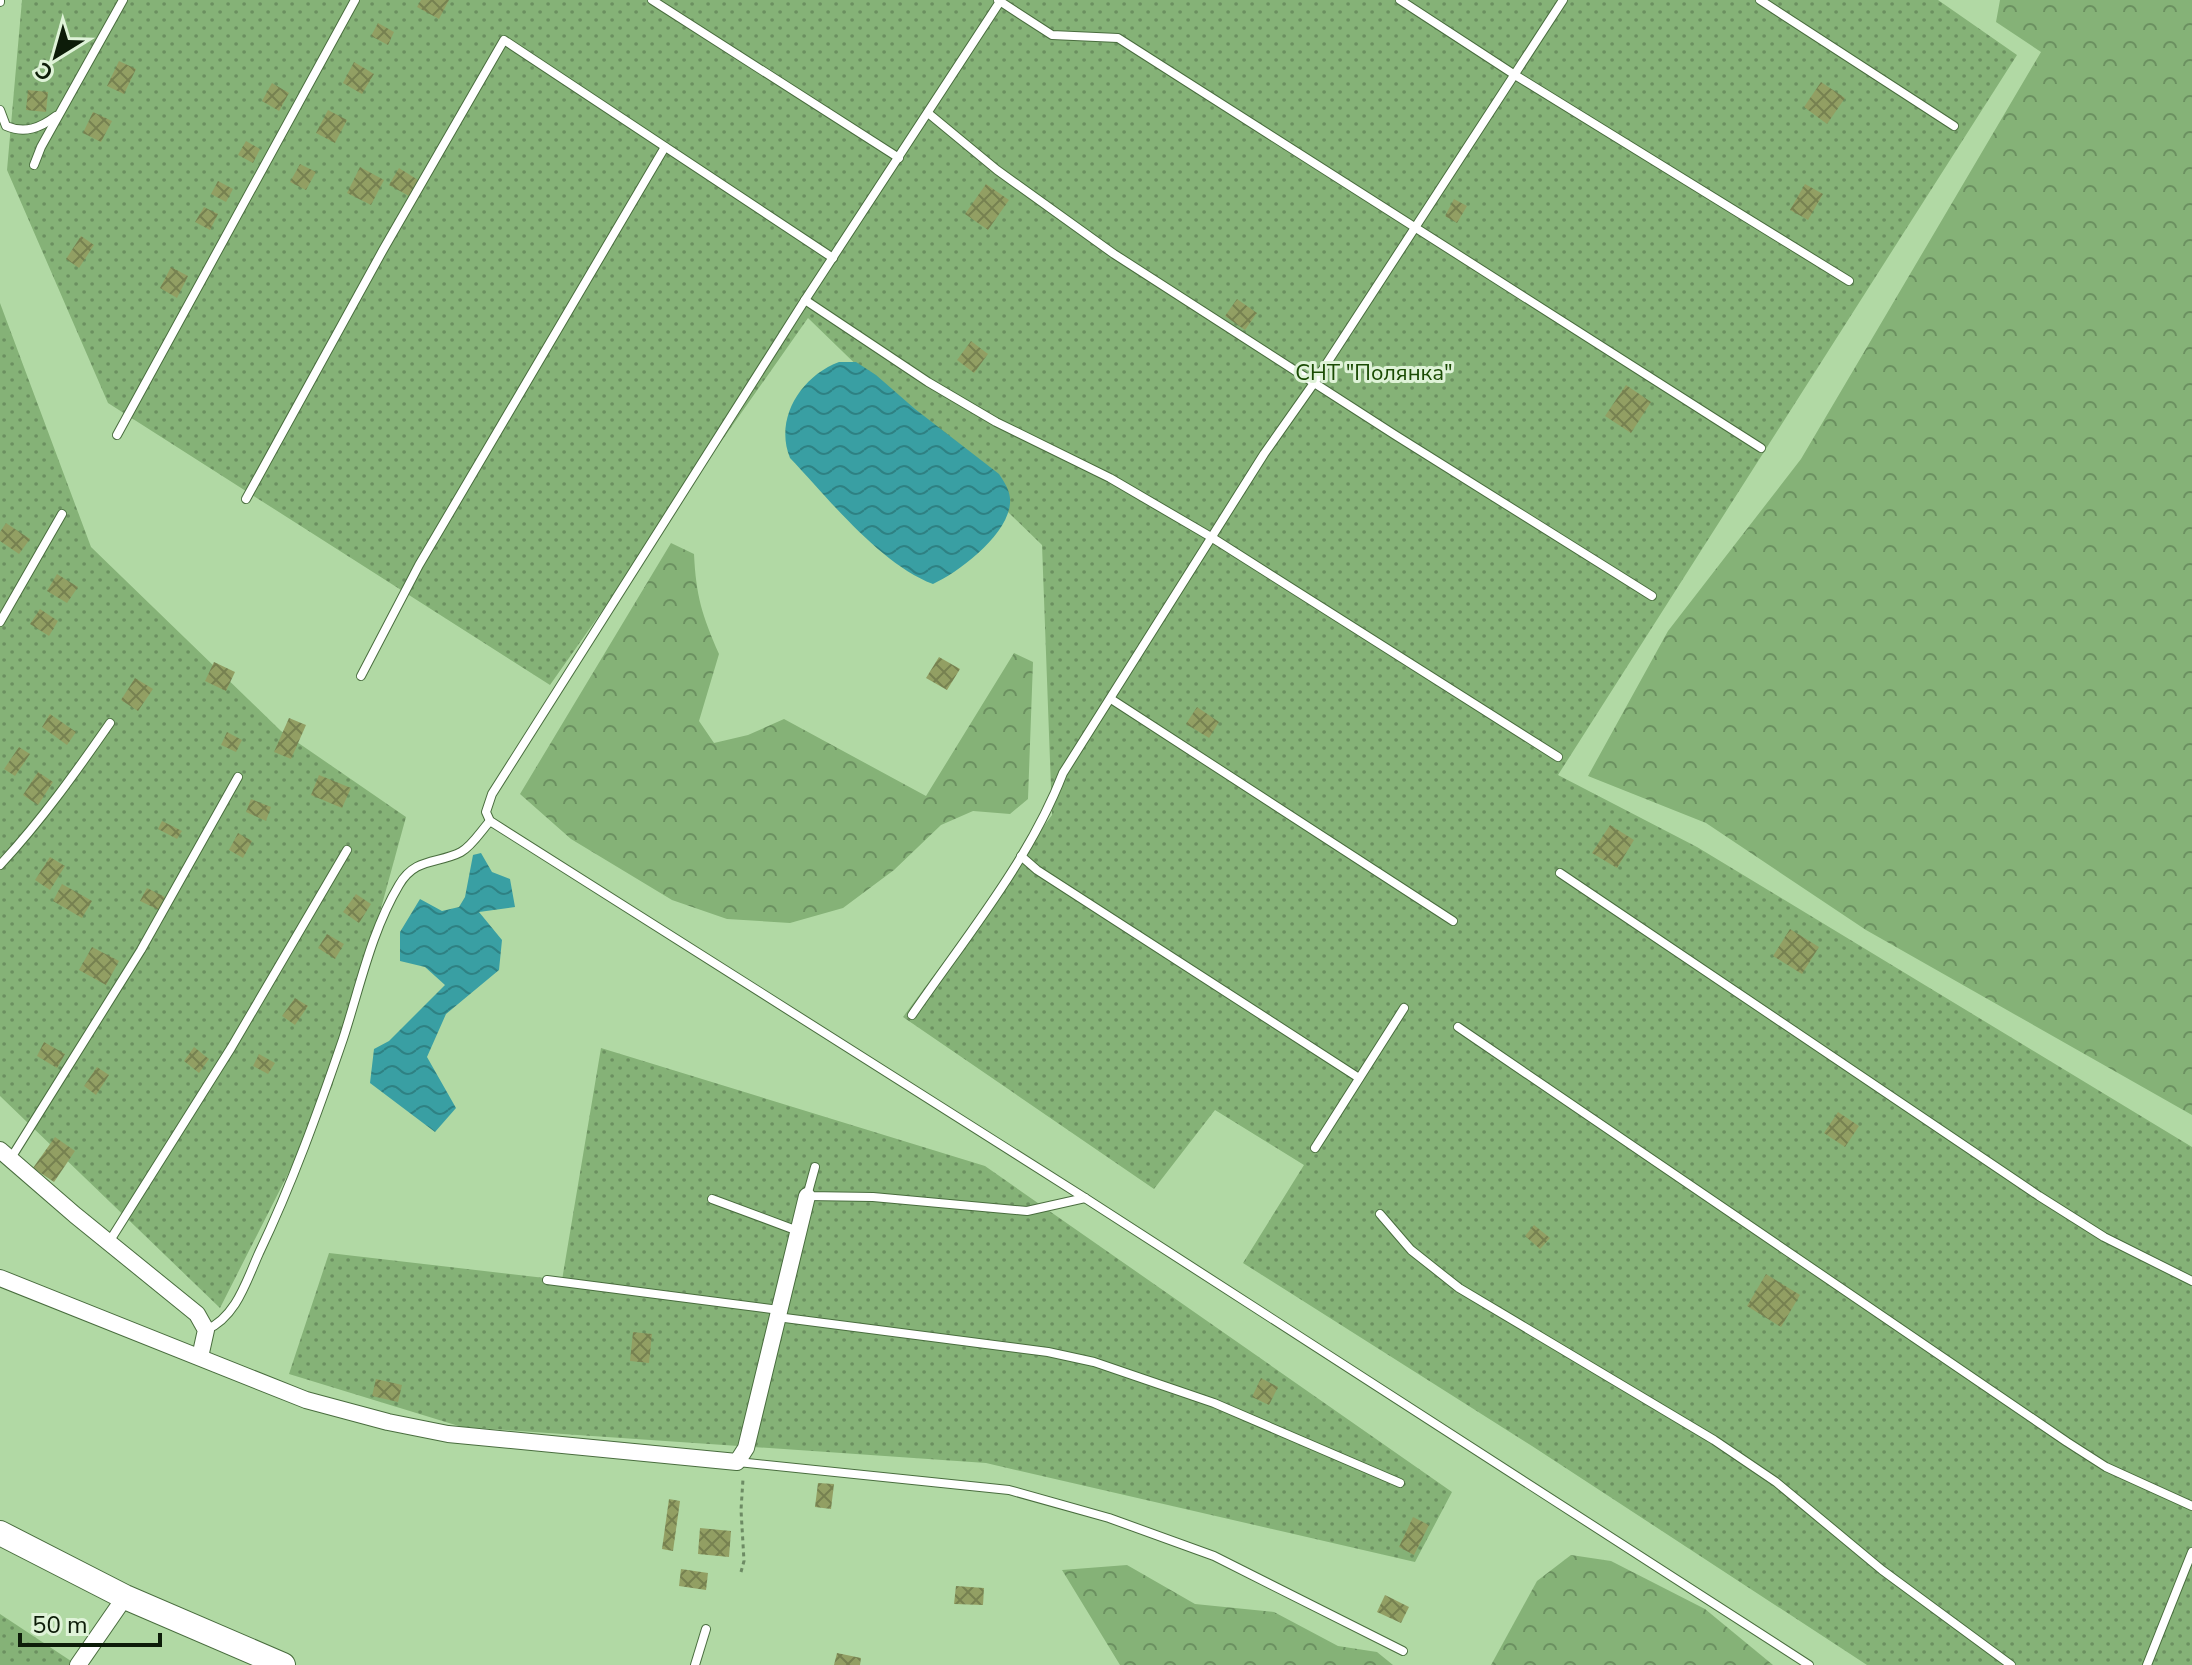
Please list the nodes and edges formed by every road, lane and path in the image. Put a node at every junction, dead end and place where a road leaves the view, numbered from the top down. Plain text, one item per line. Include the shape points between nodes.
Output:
1 (123, 0) edge
2 (355, 0) edge
3 (652, 0) edge
4 (1400, 0) edge
5 (1563, 0) edge
6 (1760, 0) edge
7 (1000, 1) edge
8 (1515, 75) junction
9 (0, 110) edge
10 (60, 113) junction
11 (928, 113) junction
12 (1954, 126) dead end
13 (665, 147) junction
14 (899, 158) junction
15 (34, 165) dead end
16 (1415, 227) junction
17 (833, 258) junction
18 (1849, 281) dead end
19 (805, 300) junction
20 (1314, 383) junction
21 (117, 435) dead end
22 (1761, 448) dead end
23 (246, 499) dead end
24 (62, 514) dead end
25 (1211, 537) junction
26 (1652, 596) dead end
27 (0, 622) edge
28 (361, 676) dead end
29 (1111, 699) junction
30 (110, 723) dead end
31 (1558, 757) dead end
32 (238, 777) dead end
33 (490, 821) junction
34 (347, 850) dead end
35 (1021, 856) junction
36 (0, 865) edge
37 (1560, 873) dead end
38 (1453, 921) dead end
39 (1404, 1008) dead end
40 (912, 1015) dead end
41 (1458, 1027) dead end
42 (1359, 1078) junction
43 (1315, 1148) dead end
44 (5, 1154) edge
45 (815, 1167) dead end
46 (807, 1196) junction
47 (1085, 1198) junction
48 (712, 1199) dead end
49 (1380, 1214) dead end
50 (799, 1231) junction
51 (109, 1242) junction
52 (0, 1278) edge
53 (547, 1280) dead end
54 (2192, 1281) edge
55 (778, 1314) junction
56 (206, 1330) junction
57 (200, 1357) junction
58 (740, 1462) junction
59 (1400, 1483) dead end
60 (2192, 1506) edge
61 (0, 1533) edge
62 (2192, 1552) edge
63 (741, 1572) dead end
64 (125, 1597) junction
65 (706, 1629) dead end
66 (1403, 1651) dead end
67 (78, 1665) edge
68 (283, 1665) edge
69 (695, 1665) edge
70 (1809, 1665) edge
71 (2011, 1665) edge
72 (2147, 1665) edge

1 - 10 lane
2 - 21 lane
3 - 14 lane
4 - 8 lane
5 - 8 lane
6 - 12 lane
7 - 11 lane
7 - 16 lane via 1052,35 1118,38
8 - 16 lane
8 - 18 lane
9 - 10 lane via 6,126 17,130 41,128
10 - 15 lane
11 - 14 lane
11 - 20 lane via 1114,254
13 - 17 lane
13 - 23 lane via 504,40
13 - 28 lane via 419,565
14 - 17 lane
16 - 20 lane
16 - 22 lane
17 - 19 lane
19 - 25 lane via 996,422 1110,478
19 - 33 lane via 492,794 486,812
20 - 25 lane
20 - 26 lane
24 - 27 lane
25 - 29 lane
25 - 31 lane
29 - 35 lane via 1063,773 1048,812
29 - 38 lane
30 - 36 lane via 59,797
32 - 44 lane via 141,950
33 - 47 lane
33 - 56 lane via 464,850 415,868 401,881 381,918 287,1194 235,1305 221,1324
34 - 51 lane
35 - 40 lane
35 - 42 lane
37 - 54 lane via 2039,1196 2104,1237
39 - 42 lane
41 - 60 lane via 2067,1442 2129,1479
42 - 43 lane
44 - 51 street
45 - 46 lane
46 - 47 lane via 1027,1211
46 - 50 street
47 - 70 lane
48 - 50 lane
49 - 71 lane via 1411,1250 1459,1288 1776,1482 1882,1570
50 - 55 street
51 - 56 street via 197,1314
52 - 57 street
53 - 55 lane
55 - 58 street
55 - 59 lane via 1094,1362 1214,1403
56 - 57 street
57 - 58 street via 306,1400 448,1434
58 - 63 path
58 - 66 lane via 1009,1490 1109,1518 1214,1556
61 - 64 street
62 - 72 lane
64 - 67 street
64 - 68 street
65 - 69 lane

